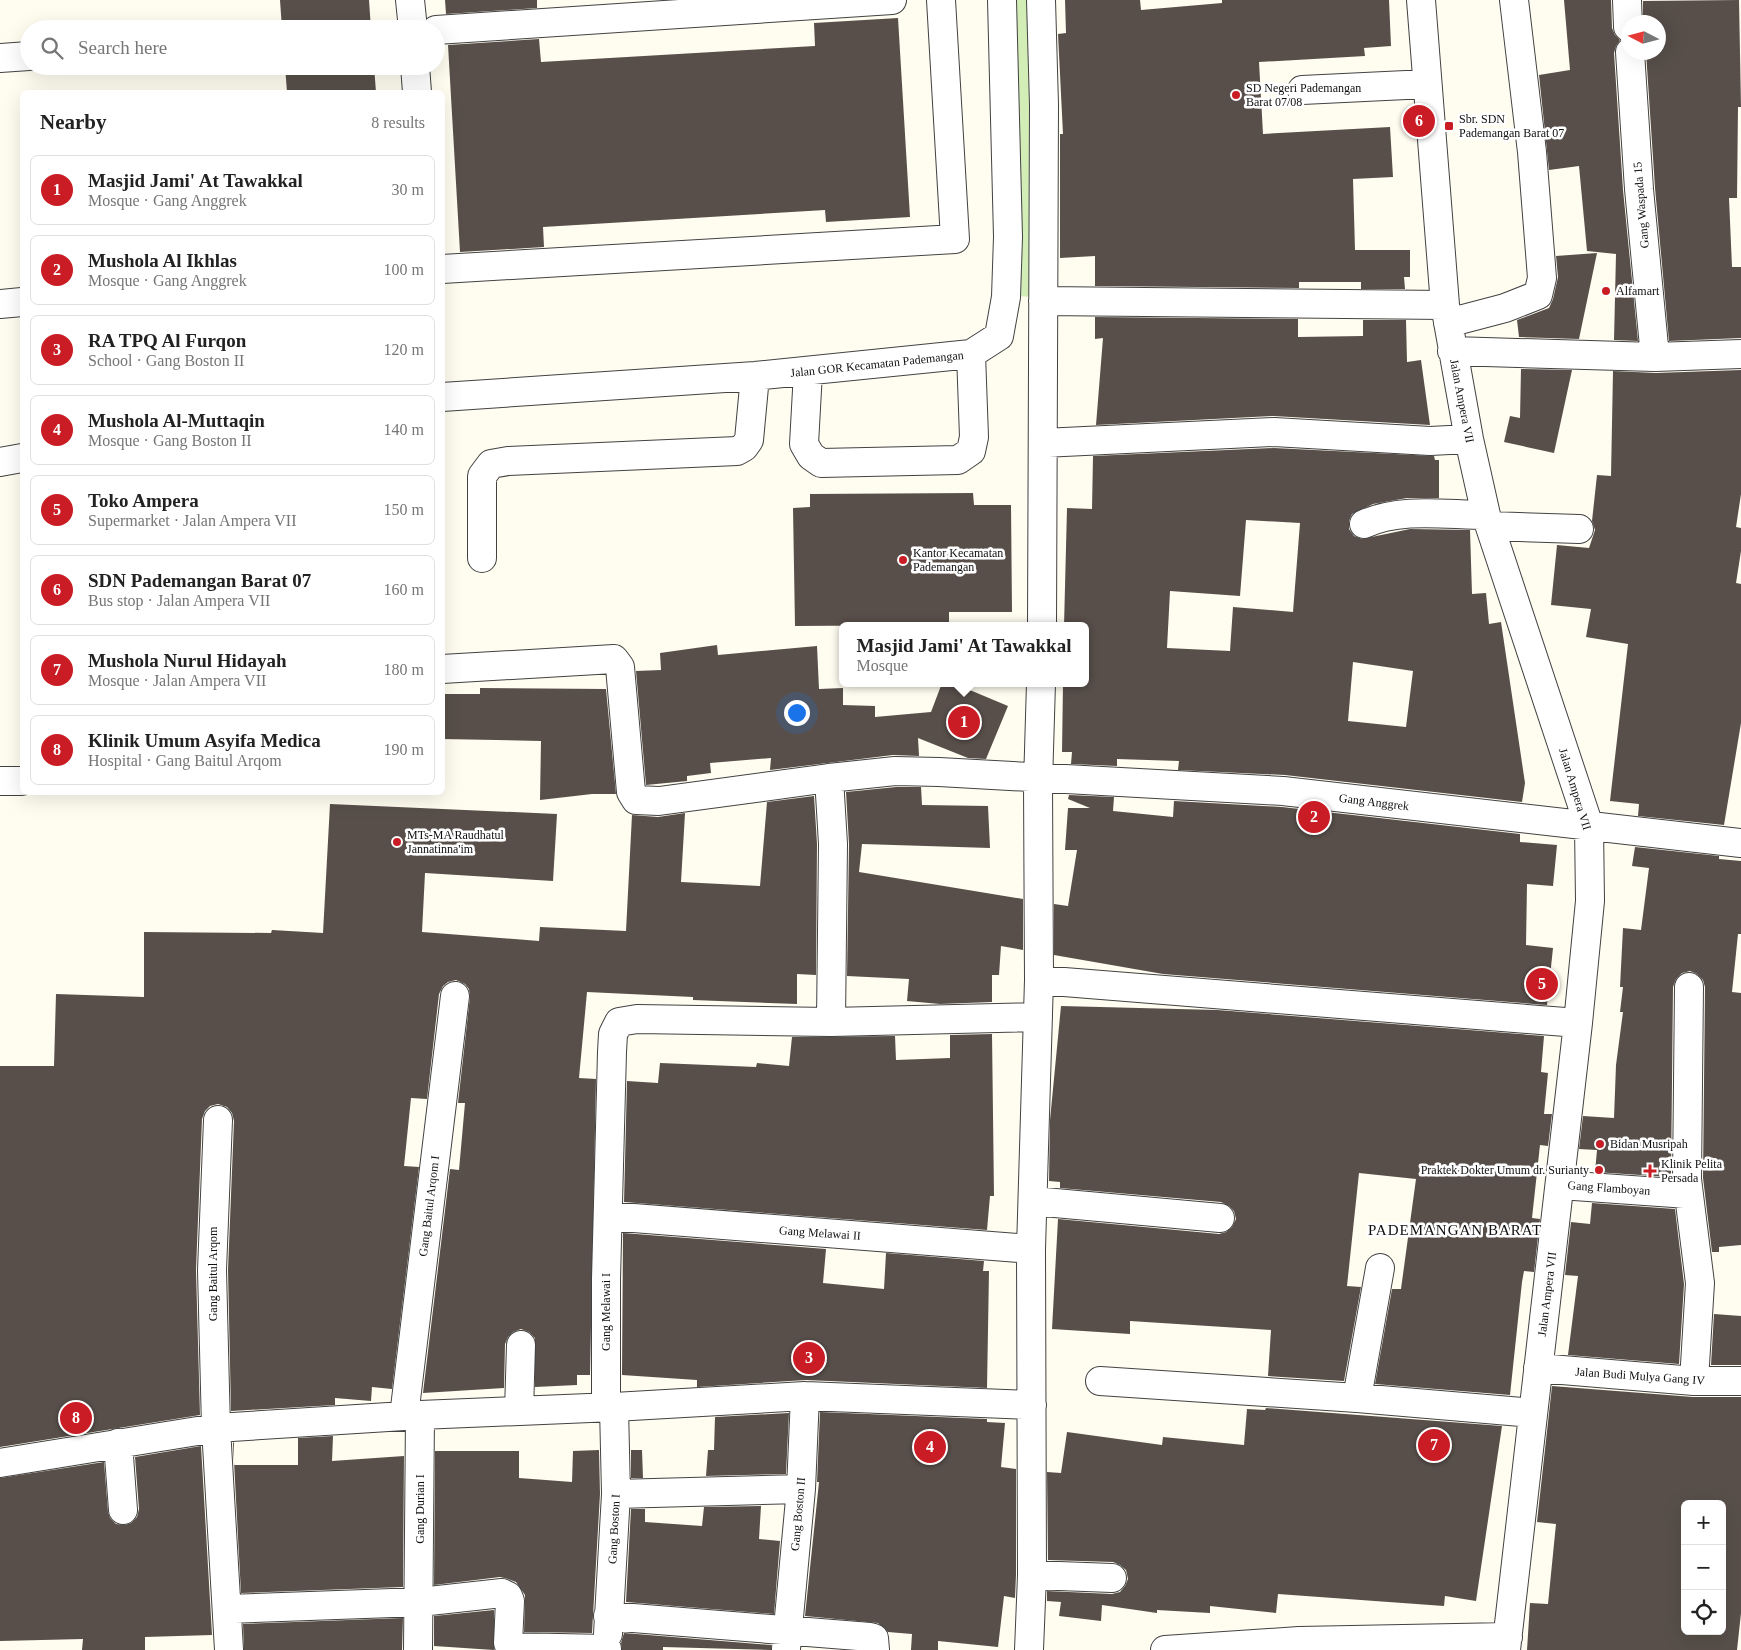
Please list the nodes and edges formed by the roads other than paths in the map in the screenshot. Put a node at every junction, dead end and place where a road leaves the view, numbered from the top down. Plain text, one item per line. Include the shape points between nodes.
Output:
1 (410, 0) edge
2 (892, 0) edge
3 (941, 0) edge
4 (1002, 0) edge
5 (1041, 0) edge
6 (1421, 0) edge
7 (1514, 0) edge
8 (1627, 0) edge
9 (1628, 15) edge
10 (412, 20) edge
11 (445, 29) edge
12 (20, 57) edge
13 (0, 58) edge
14 (1631, 60) edge
15 (416, 75) edge
16 (1427, 84) junction
17 (417, 90) edge
18 (1302, 90) dead end
19 (445, 269) edge
20 (1043, 301) junction
21 (20, 302) edge
22 (0, 304) edge
23 (1446, 314) junction
24 (1452, 351) junction
25 (972, 354) junction
26 (1741, 354) edge
27 (1655, 357) junction
28 (808, 372) junction
29 (755, 376) junction
30 (445, 397) edge
31 (1469, 439) junction
32 (1043, 443) junction
33 (20, 458) edge
34 (0, 462) edge
35 (1488, 521) junction
36 (1364, 524) dead end
37 (1580, 529) dead end
38 (482, 558) dead end
39 (1042, 622) edge
40 (445, 669) edge
41 (1041, 687) edge
42 (1039, 776) junction
43 (829, 778) junction
44 (20, 781) edge
45 (0, 782) edge
46 (1589, 826) junction
47 (1741, 843) edge
48 (1040, 980) junction
49 (1689, 987) dead end
50 (455, 996) dead end
51 (1038, 1017) junction
52 (831, 1022) junction
53 (1578, 1023) junction
54 (218, 1120) dead end
55 (1560, 1185) junction
56 (1688, 1194) junction
57 (1033, 1201) junction
58 (608, 1216) junction
59 (1220, 1218) dead end
60 (1031, 1249) junction
61 (1380, 1268) dead end
62 (521, 1345) dead end
63 (1538, 1368) junction
64 (1100, 1381) dead end
65 (1694, 1381) junction
66 (1741, 1381) edge
67 (805, 1396) junction
68 (1357, 1398) junction
69 (1032, 1405) junction
70 (610, 1408) junction
71 (519, 1411) junction
72 (1533, 1413) junction
73 (412, 1415) junction
74 (216, 1428) junction
75 (118, 1443) junction
76 (0, 1463) edge
77 (801, 1489) junction
78 (616, 1494) junction
79 (124, 1510) dead end
80 (1032, 1575) junction
81 (1112, 1578) dead end
82 (420, 1602) junction
83 (227, 1609) junction
84 (608, 1616) junction
85 (786, 1641) edge
86 (1507, 1647) edge
87 (229, 1650) edge
88 (418, 1650) edge
89 (607, 1650) edge
90 (875, 1650) edge
91 (1029, 1650) edge
92 (1165, 1650) edge

1 - 10 street
2 - 11 street
3 - 19 street via 955,239
4 - 25 street, Jalan GOR Kecamatan Pademangan via 1008,237 1006,297 999,336
5 - 20 street
6 - 16 street, Jalan Ampera VII
7 - 23 street via 1532,152 1542,278 1538,296 1505,308
8 - 9 street
12 - 13 street
14 - 27 street, Gang Waspada 15
15 - 17 street
16 - 18 street
16 - 23 street, Jalan Ampera VII
20 - 23 street
20 - 32 street
21 - 22 street
23 - 24 street, Jalan Ampera VII
24 - 27 street
24 - 31 street, Jalan Ampera VII
25 - 28 street, Jalan GOR Kecamatan Pademangan
25 - 28 street via 974,437 971,451 958,460 821,463 811,456 804,444
26 - 27 street
28 - 29 street, Jalan GOR Kecamatan Pademangan
29 - 30 street, Jalan GOR Kecamatan Pademangan
29 - 38 street via 749,440 737,451 491,464 482,476
31 - 32 street via 1430,441 1274,432
31 - 35 street, Jalan Ampera VII
32 - 39 street
33 - 34 street
35 - 36 street via 1407,514 1382,516
35 - 37 street
35 - 46 street, Jalan Ampera VII
40 - 43 street, Gang Anggrek via 614,659 620,667 631,792 636,800 659,800
41 - 42 street
42 - 43 street, Gang Anggrek via 895,771
42 - 46 street, Gang Anggrek via 1283,791
42 - 48 street
43 - 52 street via 833,844
44 - 45 street
46 - 47 street, Gang Anggrek
46 - 53 street, Jalan Ampera VII via 1590,901
48 - 51 street
48 - 53 street
49 - 56 street
50 - 73 street, Gang Baitul Arqom I
51 - 52 street
51 - 57 street
52 - 58 street, Gang Melawai I via 637,1019 619,1022 613,1034
53 - 55 street, Jalan Ampera VII
54 - 74 street, Gang Baitul Arqom via 212,1262
55 - 56 street, Gang Flamboyan
55 - 63 street, Jalan Ampera VII
56 - 65 street via 1700,1283
57 - 59 street
57 - 60 street
58 - 60 street, Gang Melawai II
58 - 70 street, Gang Melawai I via 606,1279
60 - 69 street
61 - 68 street
62 - 71 street
63 - 65 street, Jalan Budi Mulya Gang IV
63 - 72 street, Jalan Ampera VII
64 - 68 street
65 - 66 street, Jalan Budi Mulya Gang IV
67 - 69 street
67 - 70 street
67 - 77 street, Gang Boston II
68 - 72 street
69 - 80 street
70 - 71 street
70 - 78 street, Gang Boston I
71 - 73 street
72 - 86 street, Jalan Ampera VII
73 - 74 street
73 - 82 street, Gang Durian I
74 - 75 street
74 - 83 street, Gang Baitul Arqom
75 - 76 street
75 - 79 street
77 - 78 street
77 - 85 street, Gang Boston II
78 - 84 street, Gang Boston I
80 - 81 street
80 - 91 street
82 - 83 street
82 - 88 street, Gang Durian I
82 - 89 street via 502,1593 510,1601 510,1647
83 - 87 street, Gang Baitul Arqom
84 - 85 street
84 - 89 street, Gang Boston I
85 - 90 street via 870,1637 874,1638
86 - 92 street via 1299,1641

